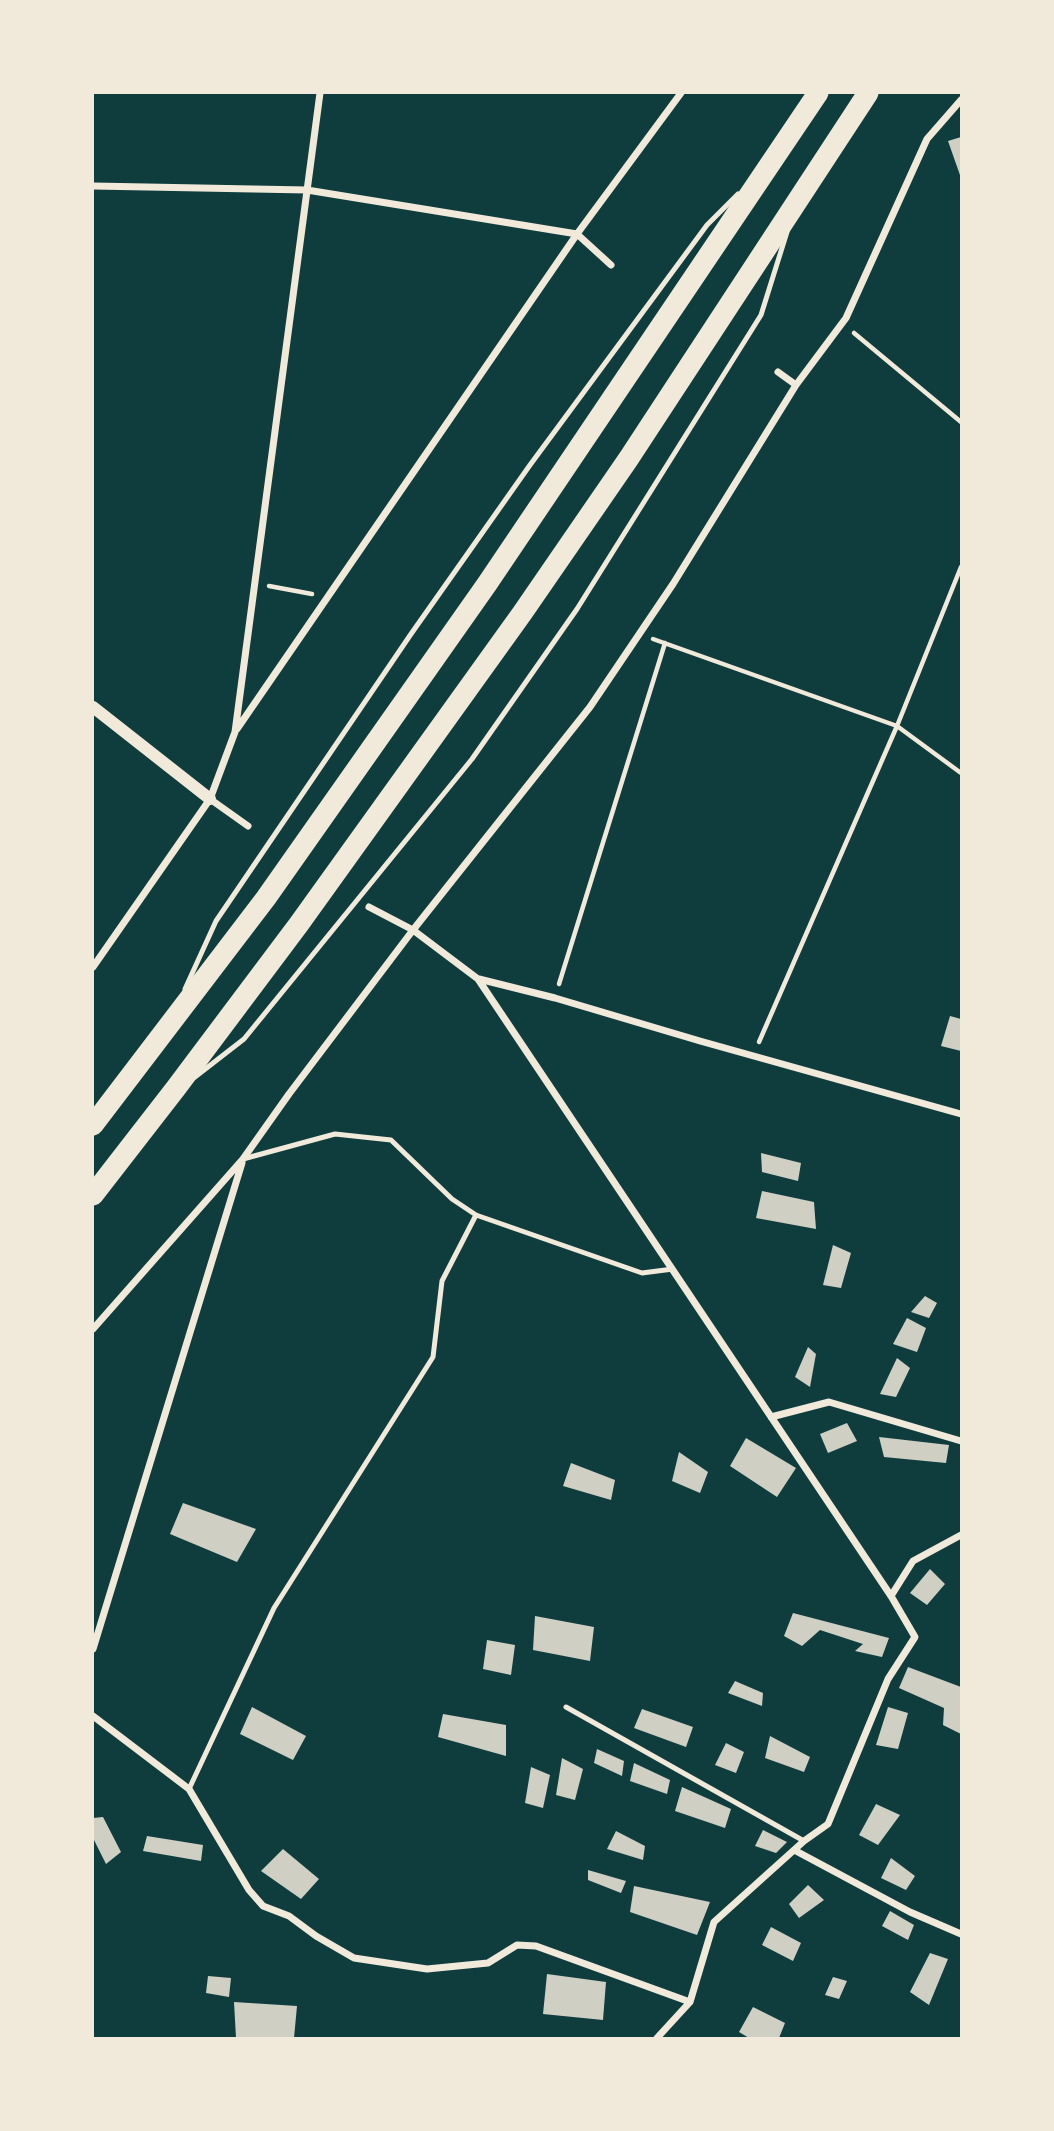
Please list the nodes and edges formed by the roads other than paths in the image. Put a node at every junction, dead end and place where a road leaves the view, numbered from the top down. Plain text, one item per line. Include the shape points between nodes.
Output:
1 (320, 93) edge
2 (681, 93) edge
3 (818, 93) edge
4 (868, 93) edge
5 (961, 100) edge
6 (775, 157) junction
7 (93, 186) edge
8 (307, 190) junction
9 (796, 202) junction
10 (577, 234) junction
11 (611, 265) dead end
12 (778, 372) dead end
13 (796, 384) junction
14 (93, 707) edge
15 (235, 732) junction
16 (209, 799) junction
17 (248, 826) dead end
18 (369, 907) dead end
19 (413, 930) junction
20 (93, 967) edge
21 (478, 979) junction
22 (166, 1030) junction
23 (169, 1098) junction
24 (961, 1114) edge
25 (93, 1125) edge
26 (243, 1158) junction
27 (93, 1195) edge
28 (476, 1214) junction
29 (673, 1269) junction
30 (93, 1329) edge
31 (771, 1417) junction
32 (961, 1441) edge
33 (961, 1535) edge
34 (891, 1596) junction
35 (93, 1649) edge
36 (566, 1707) dead end
37 (93, 1716) edge
38 (189, 1789) junction
39 (804, 1841) junction
40 (796, 1851) junction
41 (961, 1934) edge
42 (690, 2003) junction
43 (657, 2038) edge

1 - 8 street
2 - 10 street
3 - 6 highway
4 - 9 highway
5 - 13 street via 927,139 842,324
6 - 22 highway via 487,584 266,898
6 - 22 lane via 707,225 411,634 216,921
7 - 8 street
8 - 10 street
8 - 15 street
9 - 23 highway via 523,612
9 - 23 lane via 761,315 577,609 487,738 244,1039
10 - 11 street
10 - 15 street
12 - 13 street
13 - 19 street via 590,707
14 - 16 street
15 - 16 street
16 - 17 street
16 - 20 street
18 - 19 street
19 - 21 street
19 - 26 street
21 - 24 street
21 - 29 street
22 - 25 highway
23 - 27 highway
26 - 28 lane via 335,1134 391,1140 452,1199
26 - 30 street
26 - 35 street
28 - 29 lane via 642,1273
28 - 38 lane via 442,1281 433,1357 274,1608
29 - 31 street
31 - 32 street via 829,1402
31 - 34 street
33 - 34 street via 913,1562
34 - 39 street via 915,1637 888,1679 828,1824
36 - 39 lane
37 - 38 street
38 - 42 street via 263,1906 289,1916 354,1958 427,1969 488,1963 517,1945 536,1946
39 - 40 street
40 - 41 street
40 - 42 street via 714,1922
42 - 43 street

